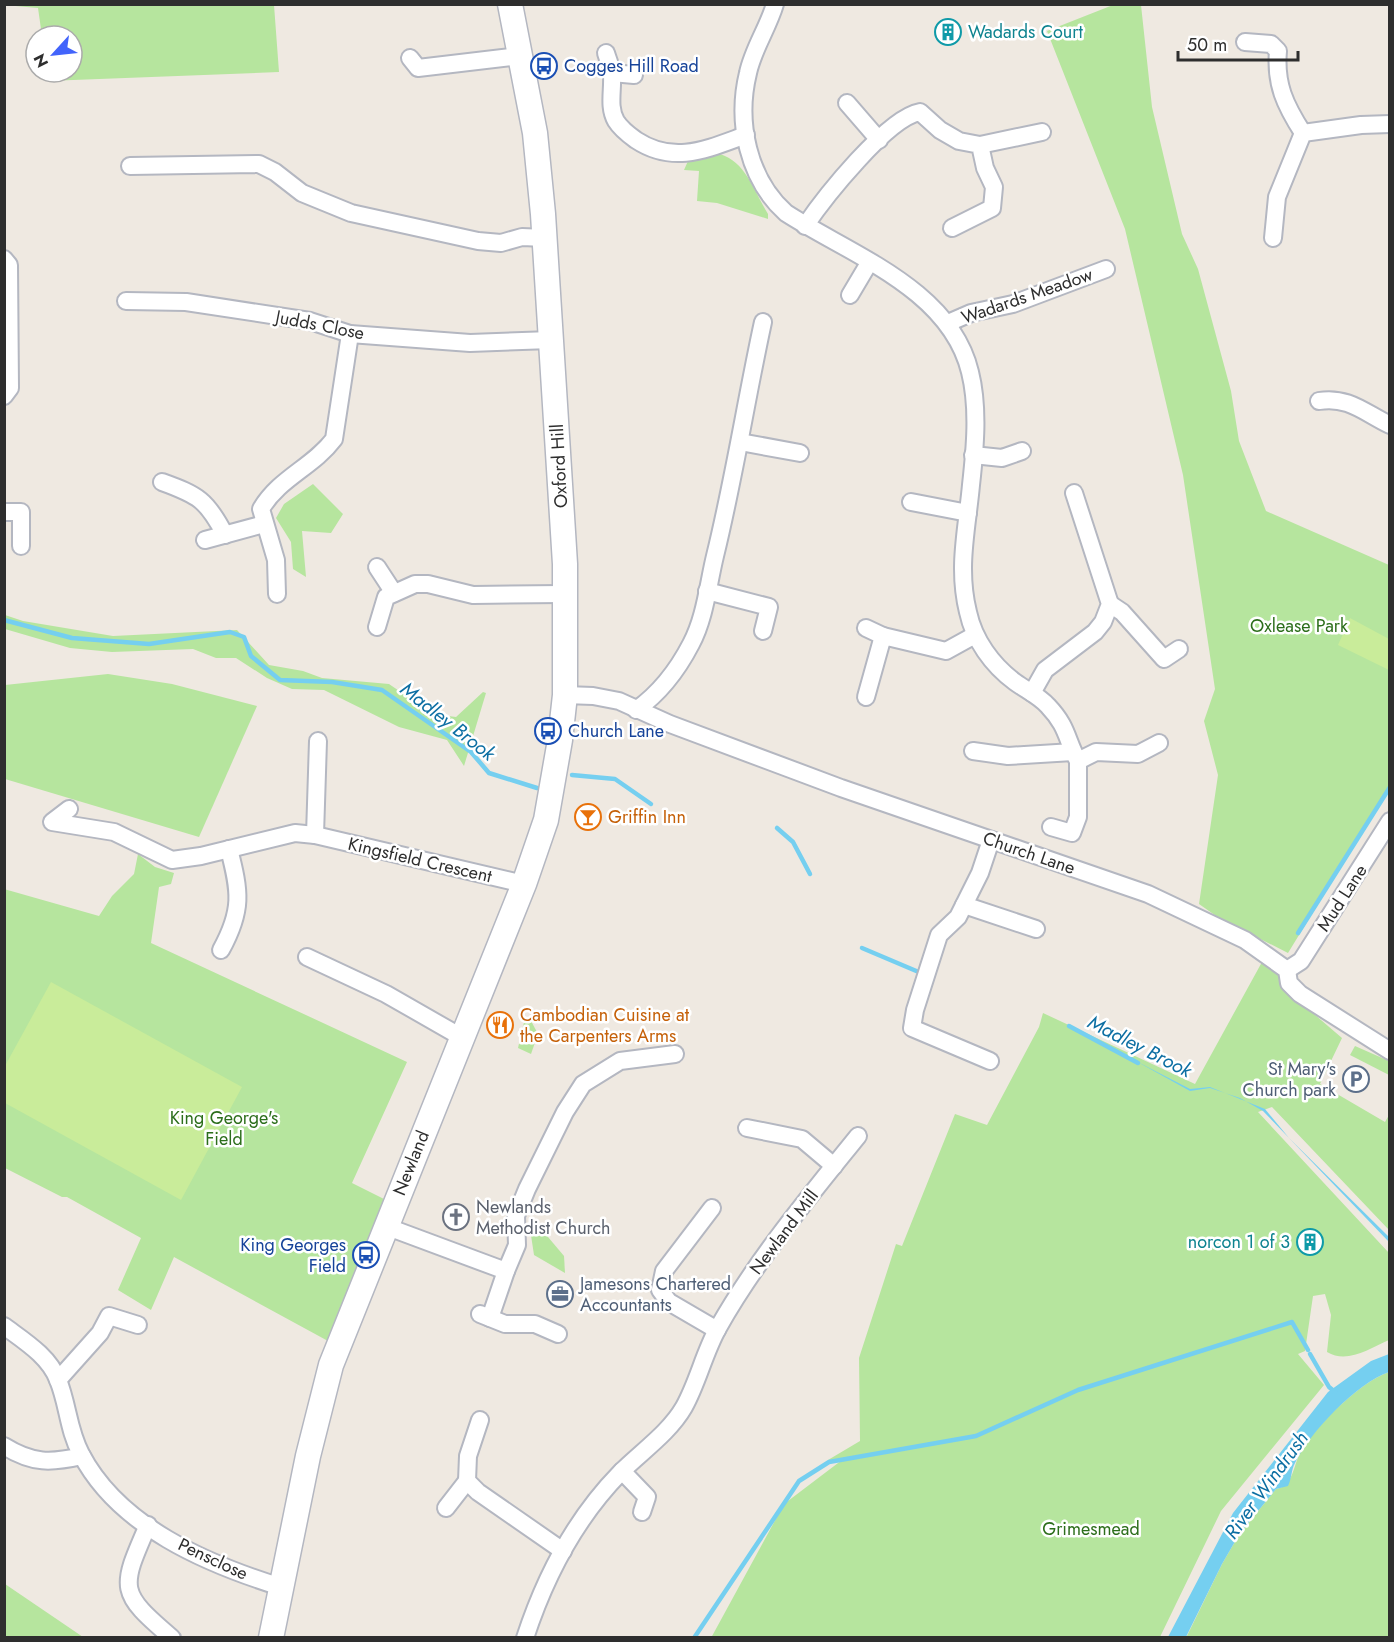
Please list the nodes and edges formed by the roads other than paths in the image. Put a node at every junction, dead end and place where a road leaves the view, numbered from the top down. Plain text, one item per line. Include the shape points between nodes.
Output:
1 (510, 4) edge
2 (775, 4) edge
3 (1245, 42) dead end
4 (606, 53) dead end
5 (520, 56) junction
6 (410, 58) dead end
7 (612, 73) junction
8 (634, 75) dead end
9 (847, 103) dead end
10 (1389, 124) edge
11 (1042, 132) dead end
12 (1303, 133) junction
13 (746, 135) junction
14 (879, 140) junction
15 (980, 145) junction
16 (130, 166) dead end
17 (805, 226) junction
18 (952, 228) dead end
19 (545, 238) junction
20 (1273, 238) dead end
21 (4, 259) edge
22 (869, 262) junction
23 (1106, 269) dead end
24 (850, 295) dead end
25 (126, 301) dead end
26 (763, 322) dead end
27 (948, 323) junction
28 (350, 334) junction
29 (551, 340) junction
30 (4, 396) edge
31 (1319, 401) dead end
32 (1389, 425) edge
33 (740, 442) junction
34 (1022, 451) dead end
35 (800, 453) dead end
36 (973, 455) junction
37 (162, 482) dead end
38 (1074, 493) dead end
39 (911, 502) dead end
40 (16, 508) edge
41 (968, 513) junction
42 (264, 524) junction
43 (225, 535) junction
44 (205, 540) dead end
45 (21, 546) dead end
46 (377, 567) dead end
47 (707, 591) junction
48 (394, 592) junction
49 (277, 594) dead end
50 (563, 594) junction
51 (1110, 604) junction
52 (378, 627) dead end
53 (866, 628) dead end
54 (763, 631) dead end
55 (975, 635) junction
56 (883, 636) junction
57 (1179, 649) dead end
58 (1032, 693) junction
59 (565, 695) junction
60 (866, 697) dead end
61 (636, 710) junction
62 (318, 741) dead end
63 (1159, 743) dead end
64 (973, 751) dead end
65 (1075, 757) junction
66 (69, 809) dead end
67 (1389, 821) edge
68 (1051, 827) dead end
69 (315, 835) junction
70 (991, 840) junction
71 (229, 849) junction
72 (524, 884) junction
73 (964, 904) junction
74 (1036, 929) dead end
75 (221, 950) dead end
76 (307, 957) dead end
77 (1287, 970) junction
78 (463, 1038) junction
79 (1389, 1051) edge
80 (675, 1054) dead end
81 (990, 1060) dead end
82 (747, 1128) dead end
83 (858, 1136) dead end
84 (834, 1166) junction
85 (712, 1208) dead end
86 (385, 1226) junction
87 (506, 1271) junction
88 (138, 1325) dead end
89 (4, 1326) edge
90 (717, 1330) junction
91 (558, 1334) dead end
92 (58, 1380) junction
93 (480, 1420) dead end
94 (4, 1446) edge
95 (82, 1456) junction
96 (621, 1471) junction
97 (467, 1481) junction
98 (446, 1509) dead end
99 (642, 1512) dead end
100 (148, 1526) junction
101 (563, 1551) junction
102 (281, 1587) junction
103 (172, 1638) edge
104 (271, 1638) edge
105 (525, 1638) edge

1 - 5 main road, Oxford Hill
2 - 13 street, Wadards Meadow via 748,72 744,97
3 - 12 street via 1271,44 1278,51 1276,72 1280,92
4 - 7 street
5 - 6 street via 418,68
5 - 19 main road, Oxford Hill via 535,133
7 - 8 street
7 - 13 street via 611,103 616,121 651,150 674,155
9 - 14 street
10 - 12 street
11 - 15 street
12 - 20 street via 1277,197
13 - 17 street, Wadards Meadow via 761,185 771,200
14 - 15 street via 912,113 920,112 958,141
14 - 17 street via 828,192
15 - 18 street via 994,187 992,208
16 - 19 street via 258,165 275,172 302,193 351,213 478,241 501,243 522,237
17 - 22 street, Wadards Meadow
19 - 29 main road, Oxford Hill
21 - 30 street via 9,265 10,315 10,388
22 - 24 street
22 - 27 street, Wadards Meadow via 913,291
23 - 27 street, Wadards Meadow via 1013,304 971,313
25 - 28 street, Judds Close via 186,302 310,321
26 - 33 street
27 - 36 street, Wadards Meadow via 970,371 974,394
28 - 29 street, Judds Close via 471,343
28 - 42 street via 334,439 323,453 270,494 261,509
29 - 50 main road, Oxford Hill
31 - 32 street via 1348,401
33 - 35 street
33 - 47 street
34 - 36 street via 1002,458
36 - 41 street, Wadards Meadow
37 - 43 street via 194,494 213,512
38 - 51 street
39 - 41 street
40 - 45 street
41 - 55 street, Wadards Meadow via 961,564
42 - 43 street
42 - 49 street via 276,560
43 - 44 street
46 - 48 street
47 - 54 street via 769,607
47 - 61 street via 692,644 657,696
48 - 50 street via 428,584 473,595
48 - 52 street via 386,597
50 - 59 main road, Oxford Hill
51 - 57 street via 1164,659
51 - 58 street via 1095,632 1045,670
53 - 56 street
55 - 56 street via 946,651
55 - 58 street, Wadards Meadow via 998,668
56 - 60 street
58 - 65 street, Wadards Meadow via 1063,724
59 - 61 street, Church Lane via 619,701
59 - 72 main road, Newland via 546,820
61 - 70 street, Church Lane
62 - 69 street
63 - 65 street via 1138,754 1096,752
64 - 65 street
65 - 68 street, Wadards Meadow via 1078,817 1072,833
66 - 71 street, Kingsfield Crescent via 52,822 114,831 172,860
67 - 77 street, Mud Lane via 1301,961
69 - 71 street, Kingsfield Crescent via 295,833
69 - 72 street, Kingsfield Crescent
70 - 73 street
70 - 77 street, Church Lane via 1148,894 1245,940
71 - 75 street via 236,873 237,908 234,926
72 - 78 main road, Newland
73 - 74 street
73 - 81 street via 958,917 939,935 912,1028
76 - 78 street via 386,994
77 - 79 street, Church Lane via 1289,982 1300,994
78 - 86 main road, Newland
80 - 87 street via 620,1061 583,1084 526,1189 516,1216 517,1245
82 - 84 street via 802,1139
83 - 84 street, Newland Mill
84 - 90 street, Newland Mill via 768,1249
85 - 90 street via 664,1271 660,1290 669,1302
86 - 87 street
86 - 102 main road, Newland via 319,1406
87 - 91 street via 485,1316 504,1324 535,1324
88 - 92 street via 109,1316 100,1333
89 - 92 street, Pensclose via 48,1363
90 - 96 street, Newland Mill via 683,1408
92 - 95 street, Pensclose via 70,1431
93 - 97 street via 468,1456
94 - 95 street via 45,1463
95 - 100 street, Pensclose via 108,1491
96 - 99 street via 647,1497
96 - 101 street, Newland Mill via 591,1504
97 - 98 street
97 - 101 street
100 - 102 street, Pensclose via 219,1566
100 - 103 street via 129,1571 128,1594
101 - 105 street, Newland Mill
102 - 104 main road, Newland

